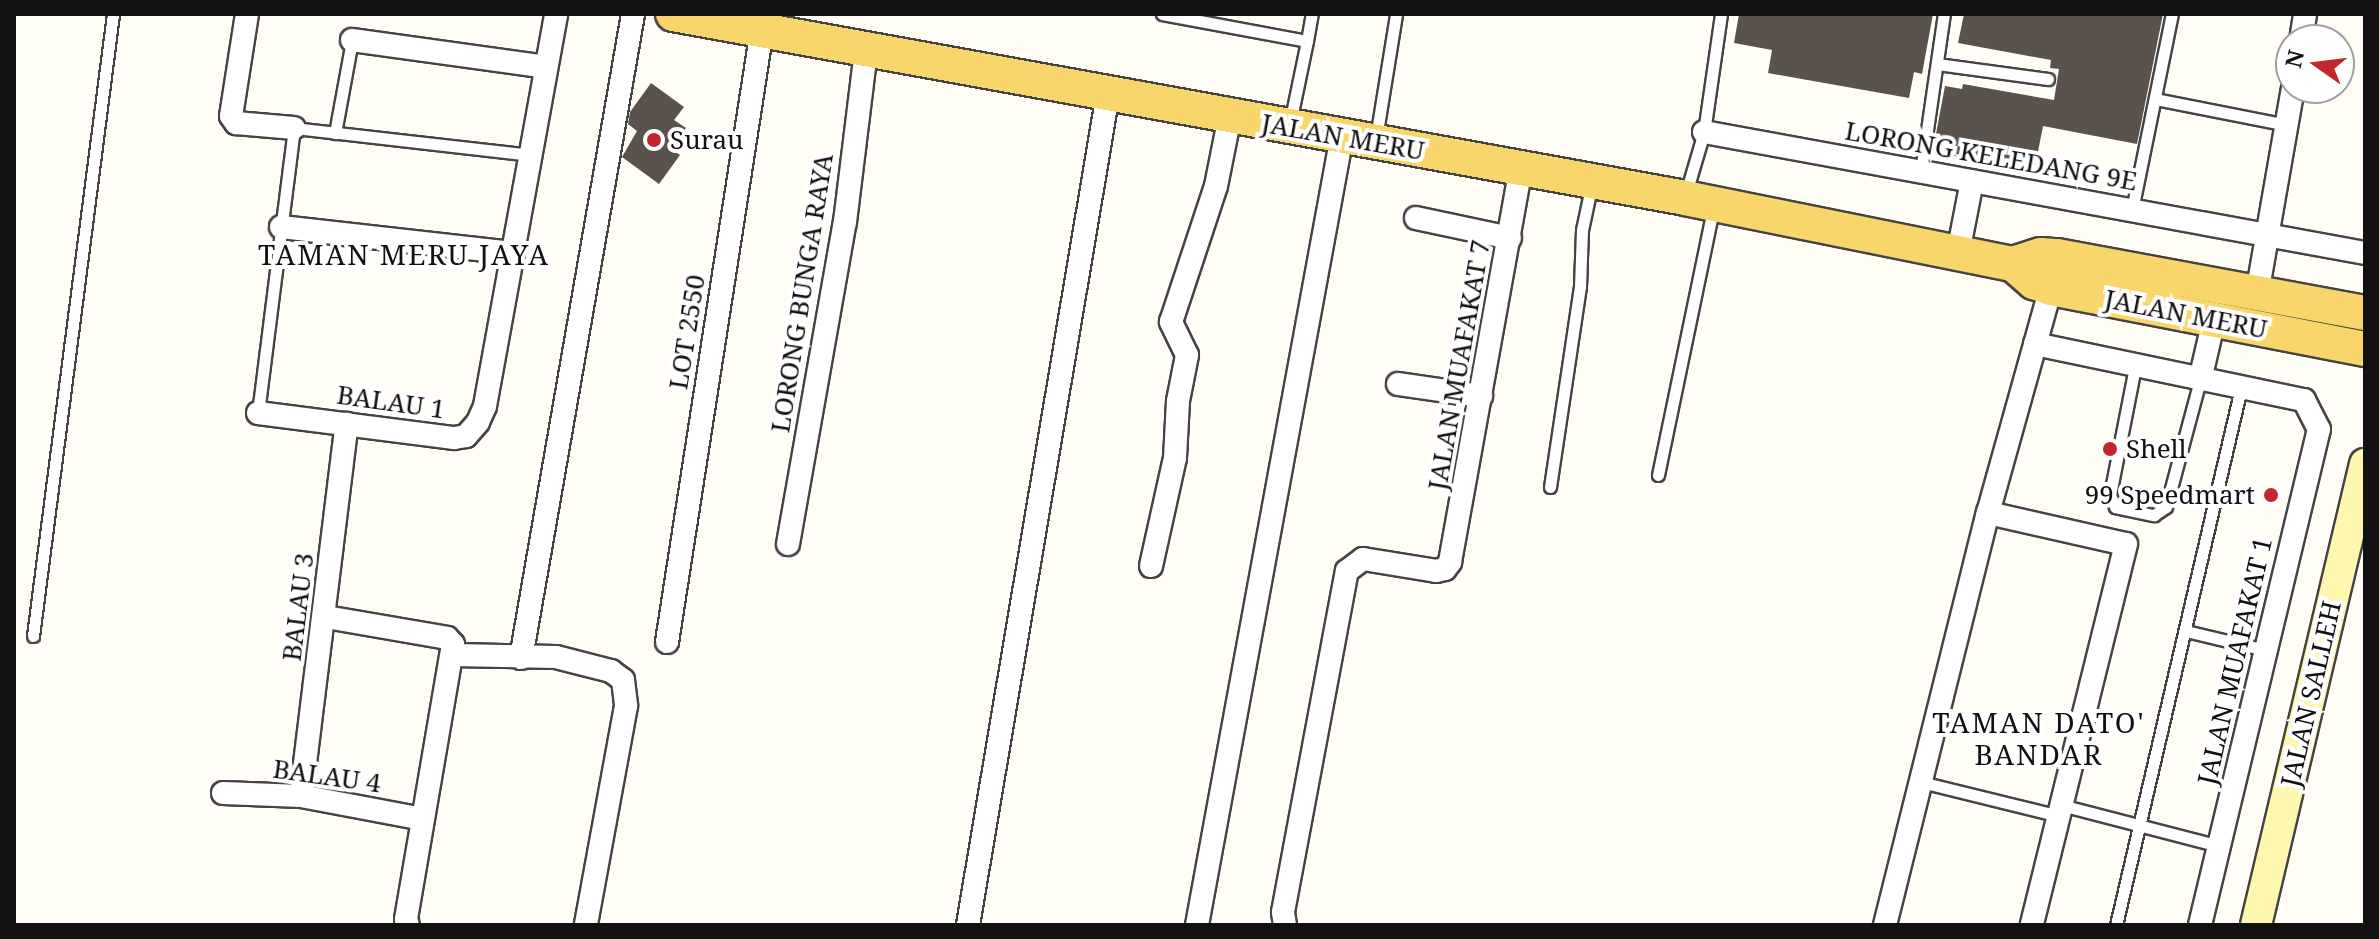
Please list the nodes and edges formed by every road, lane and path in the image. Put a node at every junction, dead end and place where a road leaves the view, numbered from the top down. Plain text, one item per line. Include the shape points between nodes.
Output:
1 (113, 14) edge
2 (247, 14) edge
3 (556, 14) edge
4 (633, 14) edge
5 (673, 14) edge
6 (1162, 14) edge
7 (1312, 14) edge
8 (1396, 14) edge
9 (1721, 14) edge
10 (1944, 14) edge
11 (2172, 14) edge
12 (776, 26) edge
13 (352, 40) joint
14 (1307, 41) junction
15 (866, 50) junction
16 (1937, 64) junction
17 (546, 67) junction
18 (2048, 79) dead end
19 (1108, 94) junction
20 (2155, 99) junction
21 (2290, 104) edge
22 (1230, 116) junction
23 (2287, 125) junction
24 (1289, 127) junction
25 (294, 128) junction
26 (1704, 132) junction
27 (335, 133) junction
28 (1342, 136) junction
29 (1376, 143) junction
30 (530, 155) junction
31 (1521, 169) junction
32 (1921, 171) junction
33 (1592, 181) junction
34 (1972, 181) junction
35 (1699, 201) junction
36 (2132, 210) junction
37 (1416, 218) dead end
38 (281, 227) junction
39 (2268, 234) junction
40 (1510, 238) junction
41 (513, 253) junction
42 (1958, 253) junction
43 (2365, 253) edge
44 (2054, 272) junction
45 (2257, 294) junction
46 (2365, 313) edge
47 (2214, 320) junction
48 (2254, 328) junction
49 (2035, 344) junction
50 (2365, 349) edge
51 (2135, 367) junction
52 (2365, 372) edge
53 (2200, 380) junction
54 (1398, 384) dead end
55 (2241, 388) junction
56 (1481, 396) junction
57 (258, 413) joint
58 (347, 424) junction
59 (2365, 464) edge
60 (1658, 475) dead end
61 (1550, 487) dead end
62 (1988, 513) junction
63 (788, 544) dead end
64 (1151, 566) dead end
65 (326, 617) junction
66 (2186, 631) junction
67 (33, 636) dead end
68 (667, 642) dead end
69 (2266, 650) junction
70 (453, 655) junction
71 (521, 658) junction
72 (1921, 782) junction
73 (223, 793) dead end
74 (301, 796) junction
75 (2060, 811) junction
76 (423, 819) junction
77 (2140, 825) junction
78 (2219, 846) junction
79 (408, 925) edge
80 (586, 925) edge
81 (968, 925) edge
82 (1197, 925) edge
83 (1285, 925) edge
84 (1885, 925) edge
85 (2032, 925) edge
86 (2116, 925) edge
87 (2200, 925) edge
88 (2256, 925) edge

1 - 67 lane
2 - 25 street via 231,116 236,123
3 - 17 street, BALAU 1
4 - 71 street
5 - 12 main road, JALAN MERU
6 - 14 lane
7 - 14 lane
8 - 29 lane
9 - 26 lane
10 - 16 lane
11 - 20 lane
12 - 15 main road, JALAN MERU
12 - 68 street, LOT 2550
13 - 17 street
13 - 27 lane
14 - 24 lane
15 - 19 main road, JALAN MERU
15 - 63 street, LORONG BUNGA RAYA via 845,222
16 - 18 lane
16 - 32 lane
17 - 30 street, BALAU 1
19 - 22 main road, JALAN MERU
19 - 81 street
20 - 23 lane
20 - 36 lane
21 - 23 street
22 - 24 main road, JALAN MERU
22 - 64 street via 1216,186 1171,322 1187,355 1175,458
23 - 39 street
24 - 28 main road, JALAN MERU
25 - 27 lane
25 - 38 lane, BALAU 1
26 - 32 street, LORONG KELEDANG 9E
26 - 35 lane
27 - 30 lane
28 - 29 main road, JALAN MERU
28 - 82 street
29 - 31 main road, JALAN MERU
30 - 41 street, BALAU 1
31 - 33 main road, JALAN MERU
31 - 40 street, JALAN MUAFAKAT 7
32 - 34 street, LORONG KELEDANG 9E
33 - 35 main road, JALAN MERU
33 - 61 lane
34 - 36 street, LORONG KELEDANG 9E
34 - 42 street
35 - 42 main road, JALAN MERU
35 - 60 lane
36 - 39 street, LORONG KELEDANG 9E
37 - 40 street
38 - 41 street
38 - 57 lane, BALAU 1
39 - 43 street, LORONG KELEDANG 9E
39 - 45 street
40 - 56 street, JALAN MUAFAKAT 7
41 - 58 street, BALAU 1 via 485,406 466,436
42 - 44 main road, JALAN MERU via 2013,264 2041,255
44 - 45 main road, JALAN MERU
44 - 47 main road, JALAN MERU
44 - 49 street
45 - 46 main road, JALAN MERU
47 - 48 main road, JALAN MERU
47 - 53 street
48 - 50 main road, JALAN MERU
48 - 52 main road via 2282,344 2356,363
49 - 51 street, JALAN MUAFAKAT 1
49 - 62 street
51 - 53 street, JALAN MUAFAKAT 1
51 - 53 lane via 2110,495 2115,507 2154,515 2166,507
53 - 55 street, JALAN MUAFAKAT 1
54 - 56 street
55 - 66 lane
55 - 69 street, JALAN MUAFAKAT 1 via 2304,400 2319,429
56 - 83 street, JALAN MUAFAKAT 7 via 1454,549 1445,569 1372,558 1347,571 1283,912
57 - 58 street, BALAU 1
58 - 65 street, BALAU 3
59 - 88 street, JALAN SALLEH
62 - 72 street
62 - 75 street via 2126,544
65 - 70 street via 447,638
65 - 74 street, BALAU 3
66 - 69 lane
66 - 77 lane
69 - 78 street, JALAN MUAFAKAT 1
70 - 71 street
70 - 76 street
71 - 80 street via 556,657 603,668 625,686 626,706
72 - 75 lane
72 - 84 street
73 - 74 street, BALAU 4
74 - 76 street, BALAU 4
75 - 77 lane
75 - 85 street
76 - 79 street
77 - 78 lane
77 - 86 lane
78 - 87 street, JALAN MUAFAKAT 1

